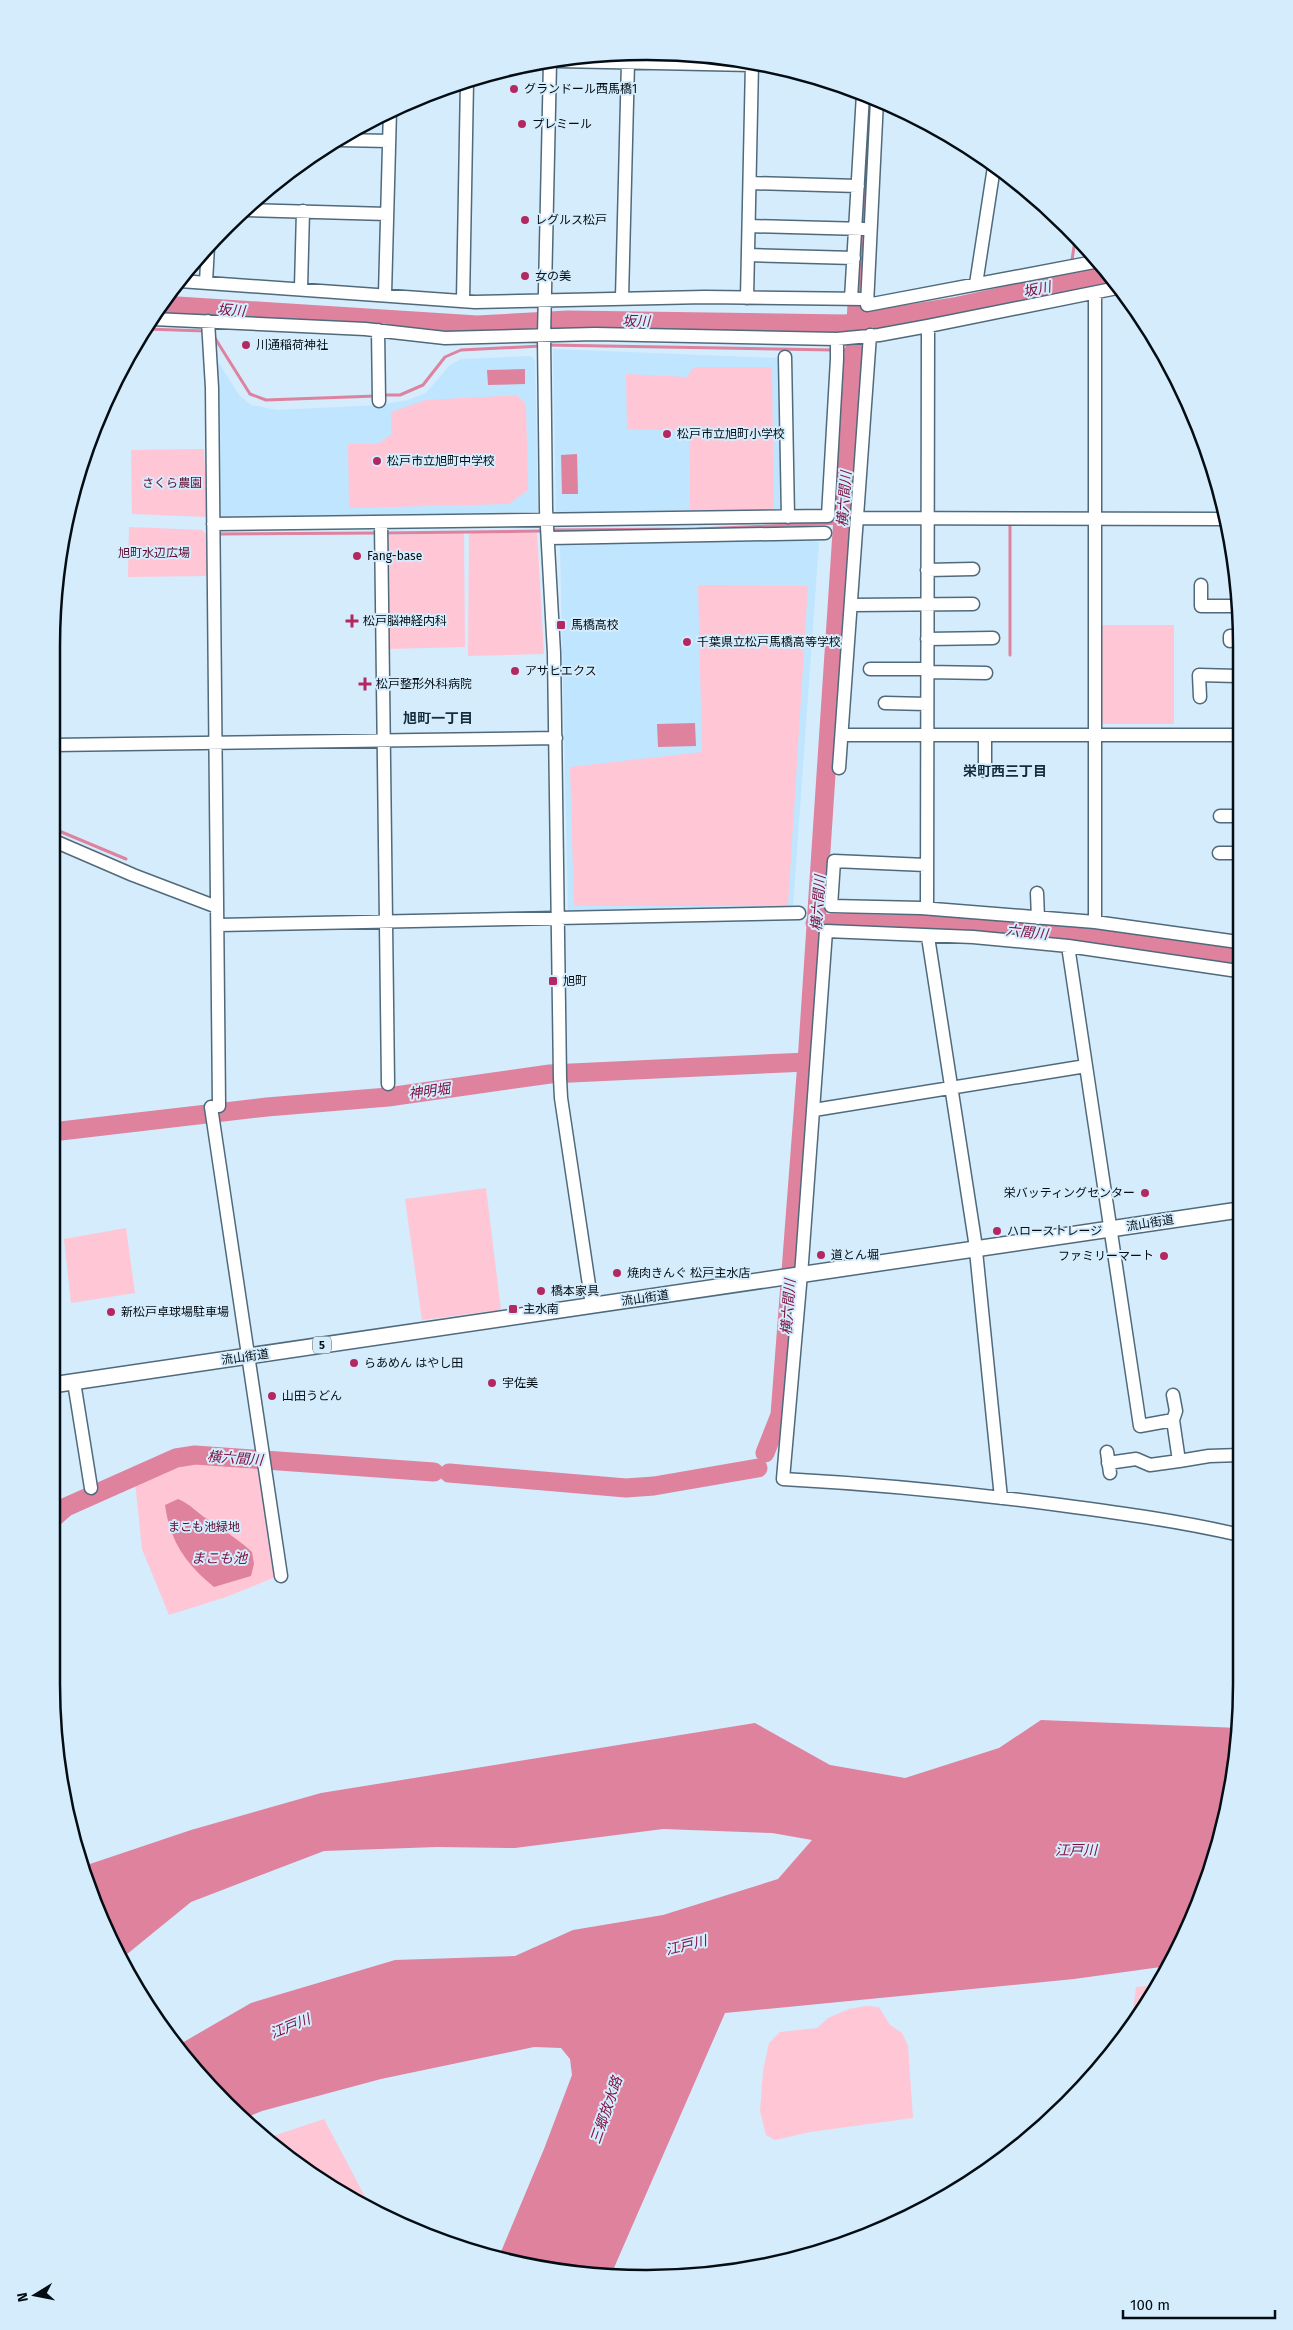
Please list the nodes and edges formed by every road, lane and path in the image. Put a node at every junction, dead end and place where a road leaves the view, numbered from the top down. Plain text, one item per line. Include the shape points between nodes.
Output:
1 (602, 62) edge
2 (628, 62) junction
3 (707, 63) edge
4 (550, 68) edge
5 (752, 70) edge
6 (467, 88) edge
7 (863, 102) edge
8 (877, 107) edge
9 (390, 119) edge
10 (351, 140) edge
11 (389, 141) junction
12 (993, 173) edge
13 (750, 183) junction
14 (858, 186) junction
15 (256, 210) edge
16 (304, 211) junction
17 (387, 214) junction
18 (749, 226) junction
19 (856, 229) junction
20 (869, 230) junction
21 (748, 255) junction
22 (854, 258) junction
23 (207, 259) edge
24 (1089, 263) edge
25 (188, 281) edge
26 (206, 282) junction
27 (976, 284) junction
28 (302, 288) junction
29 (1112, 289) edge
30 (1095, 293) junction
31 (385, 294) junction
32 (622, 298) junction
33 (747, 298) junction
34 (860, 299) junction
35 (462, 301) junction
36 (544, 305) junction
37 (160, 319) edge
38 (928, 326) junction
39 (208, 329) junction
40 (378, 330) junction
41 (544, 334) junction
42 (867, 335) junction
43 (841, 338) junction
44 (785, 357) dead end
45 (378, 401) dead end
46 (788, 517) junction
47 (719, 518) junction
48 (857, 518) junction
49 (927, 518) junction
50 (1095, 518) junction
51 (547, 520) junction
52 (1219, 520) edge
53 (381, 522) junction
54 (213, 524) junction
55 (825, 533) dead end
56 (719, 535) junction
57 (549, 538) junction
58 (973, 569) dead end
59 (927, 570) junction
60 (1201, 585) dead end
61 (973, 604) dead end
62 (851, 605) junction
63 (927, 605) junction
64 (1232, 606) edge
65 (993, 638) dead end
66 (927, 639) junction
67 (870, 669) dead end
68 (927, 670) junction
69 (986, 672) dead end
70 (1233, 676) edge
71 (1200, 697) dead end
72 (886, 703) dead end
73 (927, 704) junction
74 (842, 735) junction
75 (927, 735) junction
76 (985, 735) junction
77 (1094, 735) junction
78 (1233, 735) edge
79 (556, 738) junction
80 (384, 741) junction
81 (215, 744) junction
82 (60, 745) edge
83 (839, 768) dead end
84 (985, 771) dead end
85 (1220, 816) dead end
86 (1233, 816) edge
87 (60, 843) edge
88 (1219, 853) dead end
89 (1233, 853) edge
90 (926, 865) junction
91 (1037, 893) dead end
92 (217, 907) junction
93 (927, 908) junction
94 (799, 913) dead end
95 (558, 918) junction
96 (1038, 918) junction
97 (386, 921) junction
98 (1095, 922) junction
99 (218, 925) junction
100 (928, 937) junction
101 (1233, 941) edge
102 (1068, 946) junction
103 (1233, 970) edge
104 (1086, 1066) junction
105 (388, 1084) dead end
106 (952, 1088) junction
107 (814, 1110) junction
108 (1233, 1211) edge
109 (1110, 1229) junction
110 (975, 1249) junction
111 (799, 1275) junction
112 (592, 1306) junction
113 (248, 1356) junction
114 (74, 1382) junction
115 (60, 1384) edge
116 (1177, 1400) dead end
117 (1173, 1420) junction
118 (1233, 1455) edge
119 (1179, 1461) junction
120 (1108, 1463) dead end
121 (91, 1488) dead end
122 (1000, 1498) junction
123 (1233, 1534) edge
124 (281, 1576) dead end

1 - 2 street
2 - 3 street
2 - 32 street
4 - 36 street
5 - 13 street
6 - 35 street
7 - 14 street
8 - 20 street
9 - 11 street
10 - 11 street
11 - 17 street
12 - 27 street
13 - 14 street
13 - 18 street
14 - 19 street
15 - 16 street
16 - 17 street
16 - 28 street
17 - 31 street
18 - 19 street
18 - 21 street
19 - 20 street
19 - 22 street
20 - 34 street
21 - 22 street
21 - 33 street
22 - 34 street
23 - 26 street
24 - 27 street
25 - 26 street
26 - 28 street
27 - 34 street via 867,305
28 - 31 street
29 - 30 street
30 - 38 street
30 - 50 street
31 - 35 street
32 - 33 street
32 - 36 street
33 - 34 street
35 - 36 street
36 - 41 street
37 - 39 street
38 - 42 street
38 - 49 street
39 - 40 street
39 - 54 street
40 - 41 street via 445,338
40 - 45 street
41 - 43 street
41 - 51 street
42 - 43 street
42 - 48 street
43 - 46 street via 836,354 828,516
44 - 46 street
46 - 47 street
47 - 51 street
47 - 56 street
48 - 49 street
48 - 62 street
49 - 50 street
49 - 59 street
50 - 52 street
50 - 77 street
51 - 53 street
51 - 57 street
53 - 54 street
53 - 80 street
54 - 81 street
55 - 56 street
56 - 57 street
57 - 79 street
58 - 59 street
59 - 63 street
60 - 64 street via 1201,606
61 - 63 street
62 - 63 street
62 - 74 street
63 - 66 street
65 - 66 street
66 - 68 street
67 - 68 street
68 - 69 street
68 - 73 street
70 - 71 street via 1200,675
72 - 73 street
73 - 75 street
74 - 75 street
74 - 83 street
75 - 76 street
75 - 90 street
76 - 77 street
76 - 84 street
77 - 78 street
77 - 98 street
79 - 80 street
79 - 95 street
80 - 81 street
80 - 97 street
81 - 82 street
81 - 92 street
85 - 86 street
87 - 92 street
88 - 89 street
90 - 93 street
90 - 93 street via 834,861 831,906
91 - 96 street
92 - 99 street
93 - 96 street
94 - 95 street
95 - 97 street
95 - 112 street via 561,1098
96 - 98 street
97 - 99 street
97 - 105 street
98 - 101 street
99 - 113 street via 215,1106 212,1122
100 - 102 street via 972,937
100 - 106 street
100 - 107 street via 826,931
102 - 103 street
102 - 104 street
104 - 106 street
104 - 109 street
106 - 107 street
106 - 110 street
107 - 111 street
108 - 109 main road, 流山街道 / 5
109 - 110 main road, 流山街道 / 5
109 - 117 street via 1140,1426
110 - 111 main road, 流山街道 / 5
110 - 122 street
111 - 112 main road, 流山街道 / 5
111 - 122 street via 783,1479 904,1487
112 - 113 main road, 流山街道 / 5
113 - 114 main road, 流山街道 / 5
113 - 124 street
114 - 115 main road, 流山街道 / 5
114 - 121 street
116 - 117 street
117 - 119 street
118 - 119 street
119 - 120 street via 1150,1465 1136,1458
122 - 123 street via 1142,1516

